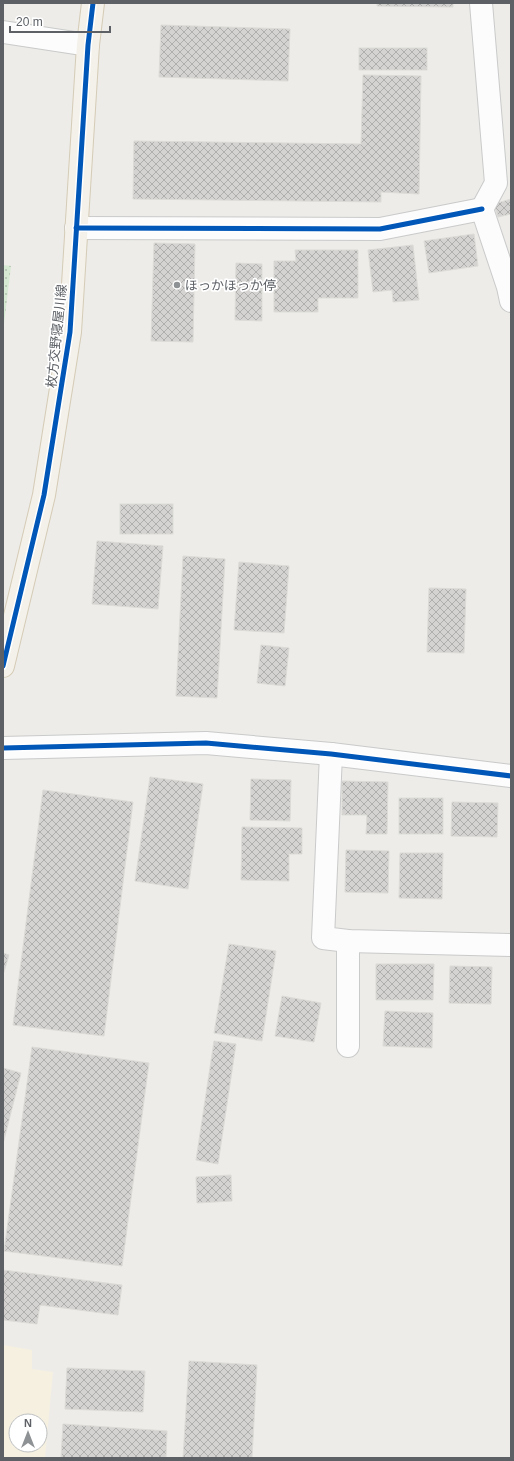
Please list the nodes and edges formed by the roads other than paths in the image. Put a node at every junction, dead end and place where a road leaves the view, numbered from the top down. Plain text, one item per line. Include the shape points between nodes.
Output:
1 (93, 3) edge
2 (481, 3) edge
3 (3, 32) edge
4 (88, 45) junction
5 (482, 209) junction
6 (76, 228) junction
7 (511, 301) edge
8 (3, 666) edge
9 (3, 748) edge
10 (331, 754) junction
11 (511, 776) edge
12 (348, 941) junction
13 (511, 945) edge
14 (348, 1046) dead end

1 - 4 main road, 枚方交野寝屋川線
2 - 5 street via 496,182
3 - 4 street
4 - 6 main road, 枚方交野寝屋川線
5 - 6 street via 380,229
5 - 7 street
6 - 8 main road, 枚方交野寝屋川線 via 70,332 44,495
9 - 10 street via 206,743
10 - 11 street
10 - 12 street via 323,938
12 - 13 street
12 - 14 street

